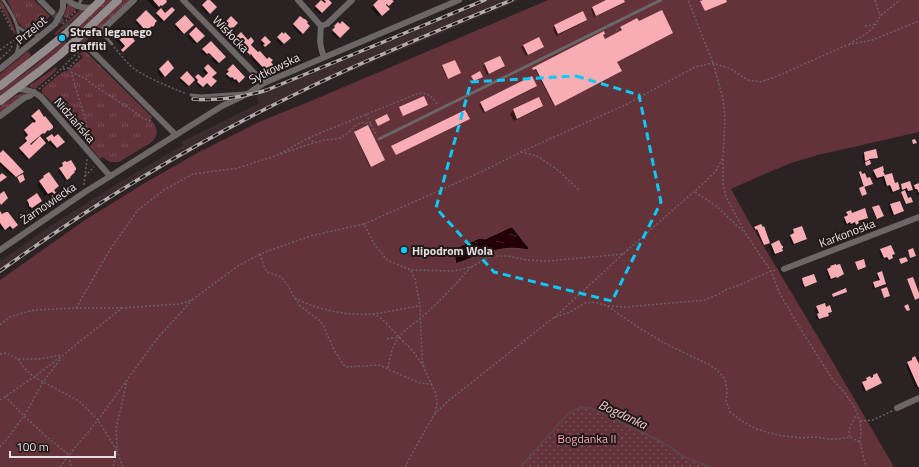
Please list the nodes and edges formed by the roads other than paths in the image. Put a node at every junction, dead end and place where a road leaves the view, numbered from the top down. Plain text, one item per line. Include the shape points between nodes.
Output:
1 (3, 0) edge
2 (40, 0) edge
3 (63, 0) edge
4 (68, 0) edge
5 (100, 0) edge
6 (118, 0) edge
7 (134, 0) edge
8 (183, 0) edge
9 (298, 0) edge
10 (352, 0) edge
11 (459, 0) edge
12 (661, 0) edge
13 (80, 3) edge
14 (93, 7) junction
15 (52, 12) tunnel mouth
16 (321, 26) junction
17 (18, 27) junction
18 (100, 32) joint
19 (42, 35) junction
20 (112, 44) road end
21 (85, 46) tunnel mouth
22 (15, 57) junction
23 (324, 57) junction
24 (0, 69) edge
25 (264, 83) junction
26 (0, 86) edge
27 (17, 89) junction
28 (34, 92) junction
29 (248, 93) junction
30 (191, 95) road end
31 (0, 101) edge
32 (0, 116) edge
33 (176, 135) junction
34 (379, 139) road end
35 (110, 176) junction
36 (919, 217) edge
37 (0, 250) edge
38 (784, 269) road end
39 (919, 398) edge
40 (897, 408) road end

1 - 17 lane
2 - 15 street
3 - 19 street, Przelot via 59,18
4 - 13 street via 74,4
5 - 14 main road
6 - 27 main road via 61,54
7 - 18 street
8 - 25 street, Wisłocka
9 - 16 street
10 - 16 street via 327,24
11 - 23 street, Sytkowska
12 - 34 lane
13 - 14 street via 86,8
14 - 26 main road via 41,55
16 - 23 street via 319,37
17 - 19 lane via 27,33
17 - 22 lane via 19,40
18 - 20 lane
19 - 22 street, Przelot
21 - 33 street
22 - 24 street, Przelot
23 - 25 street, Sytkowska
25 - 29 street, Sytkowska
27 - 28 street
27 - 31 main road
28 - 32 street
28 - 35 street, Nidziańska
29 - 30 lane
29 - 33 street, Sytkowska
33 - 35 street, Sytkowska
35 - 37 street, Żarnowiecka
36 - 38 street, Karkonoska
39 - 40 street

